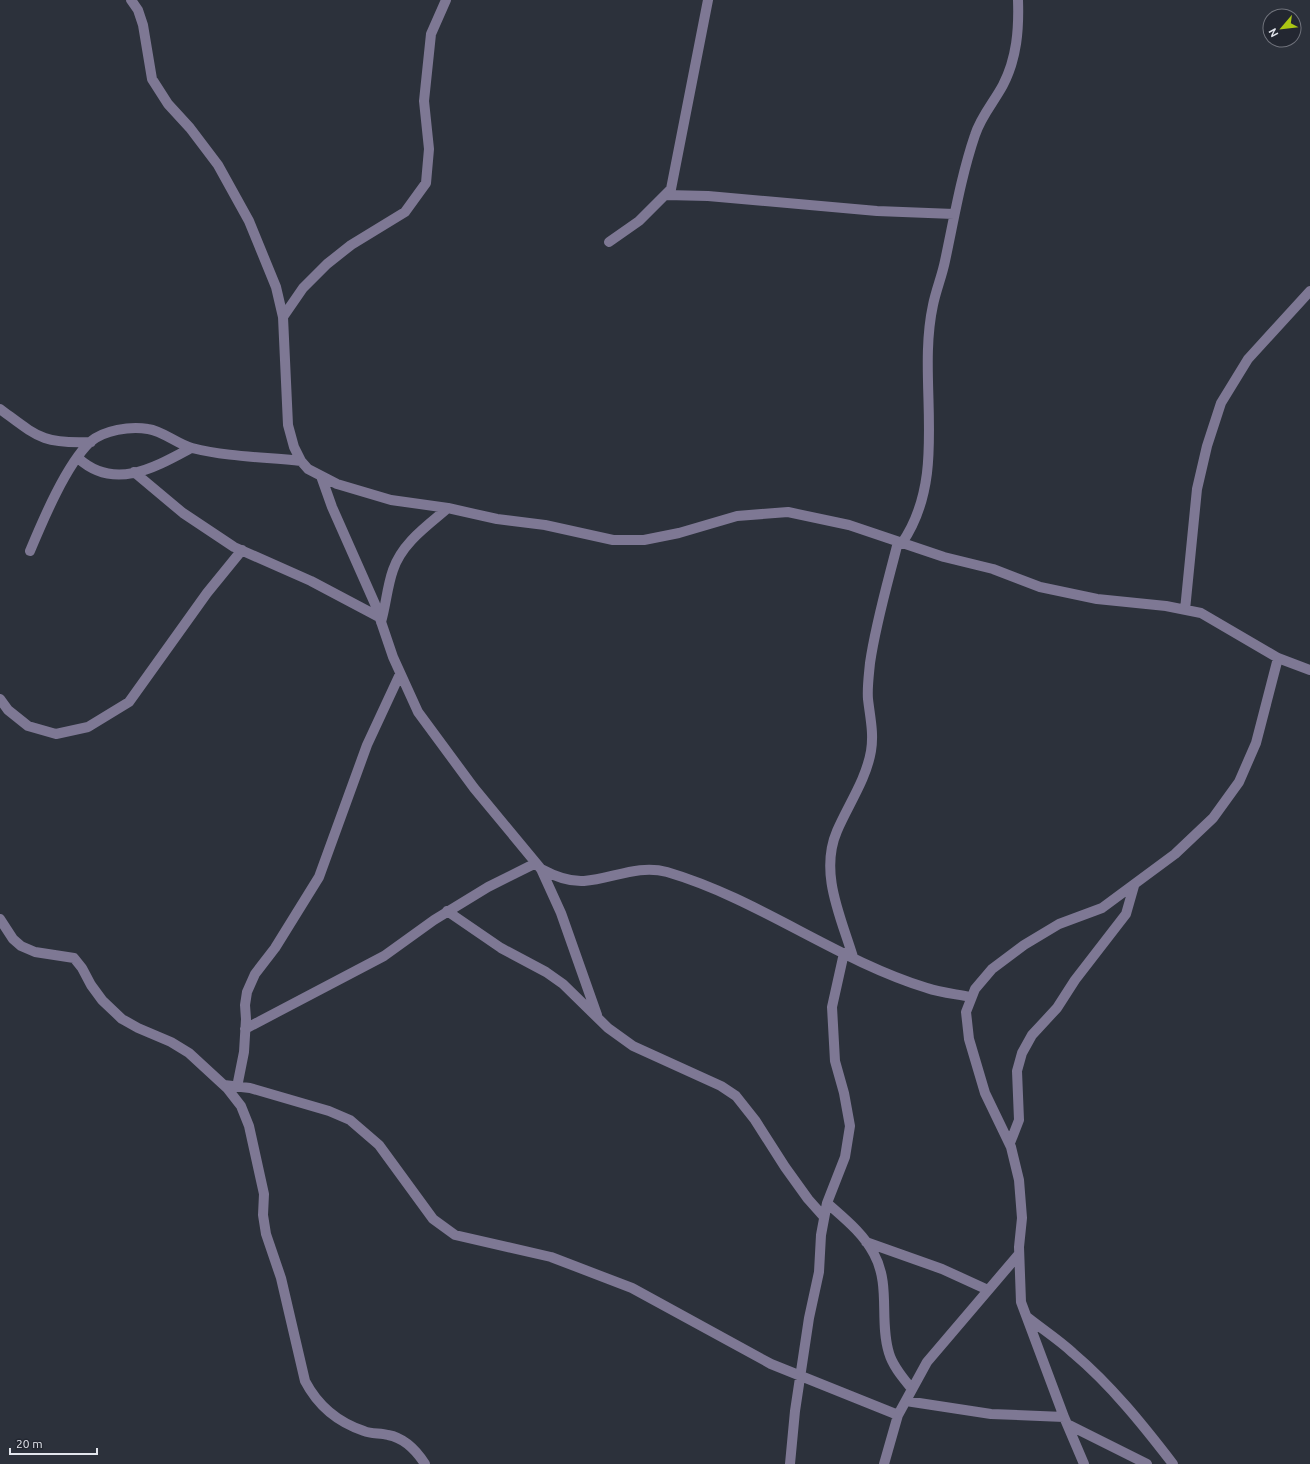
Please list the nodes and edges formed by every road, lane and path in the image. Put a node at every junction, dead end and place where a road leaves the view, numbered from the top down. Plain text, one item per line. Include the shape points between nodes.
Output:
1 (131, 0) edge
2 (446, 0) edge
3 (708, 0) edge
4 (1018, 0) edge
5 (666, 195) junction
6 (954, 214) junction
7 (609, 242) dead end
8 (1310, 291) edge
9 (283, 317) junction
10 (0, 409) edge
11 (91, 442) junction
12 (191, 448) junction
13 (78, 458) junction
14 (301, 461) junction
15 (134, 472) junction
16 (320, 476) junction
17 (448, 508) junction
18 (900, 542) junction
19 (242, 550) junction
20 (30, 551) dead end
21 (1185, 610) junction
22 (380, 619) junction
23 (1278, 658) junction
24 (1310, 670) edge
25 (400, 674) junction
26 (0, 699) edge
27 (538, 866) junction
28 (1134, 886) junction
29 (447, 912) junction
30 (0, 919) edge
31 (849, 955) junction
32 (972, 997) junction
33 (598, 1018) junction
34 (245, 1029) junction
35 (224, 1085) junction
36 (237, 1087) junction
37 (1010, 1143) junction
38 (827, 1203) junction
39 (824, 1217) junction
40 (866, 1242) junction
41 (1019, 1254) junction
42 (988, 1290) junction
43 (1027, 1317) junction
44 (801, 1376) junction
45 (912, 1389) junction
46 (906, 1401) junction
47 (898, 1415) junction
48 (1065, 1421) junction
49 (425, 1464) edge
50 (790, 1464) edge
51 (884, 1464) edge
52 (1084, 1464) edge
53 (1147, 1464) edge
54 (1173, 1464) edge

1 - 9 street via 138,10 143,26 152,79 168,104 218,165 249,221 276,287
2 - 9 street via 431,34 424,102 429,149 426,183 405,212 327,264 303,288
3 - 5 street via 671,189
4 - 6 street via 1019,28 1013,64 976,133
5 - 6 street via 708,196 877,211
5 - 7 street via 639,221
6 - 18 street via 945,262 933,305 928,340 927,479 920,510 909,533
8 - 21 street via 1248,359 1221,403 1197,489
9 - 14 street via 288,425
10 - 11 street via 33,434 49,441
11 - 12 street via 104,434 150,429
11 - 13 street
12 - 14 street via 231,455
12 - 15 street via 154,467
13 - 15 street via 98,473 120,476
13 - 20 street via 46,514
14 - 16 street
15 - 19 street via 183,513
16 - 17 street via 391,500
16 - 22 street
17 - 18 street via 613,540 644,540 680,533 737,516 788,512 849,525
17 - 22 street via 405,547 393,570 386,594 386,606
18 - 21 street via 944,557 993,569 1040,587 1096,599
18 - 31 street via 882,605 870,663 868,698 872,730 871,751 858,789 836,832 829,857 830,881
19 - 22 street via 311,581
19 - 26 street via 203,599 129,702 88,727 56,734 28,726 8,710
21 - 23 street via 1201,613
22 - 25 street
23 - 24 street
23 - 28 street via 1256,743 1239,782 1213,818 1175,854
25 - 27 street via 418,712 474,788
25 - 34 street via 367,745 318,877 275,948 255,974 247,992
27 - 29 street via 488,887
27 - 31 street via 555,877 584,881 636,870 665,872 716,890
27 - 33 street via 561,913
28 - 32 street via 1102,908 1059,924 1024,946 992,970 974,989
28 - 37 street via 1126,914 1075,980 1057,1008 1032,1035 1022,1053 1017,1071 1019,1120
29 - 33 street via 501,948 563,984
29 - 34 street via 384,956
30 - 35 street via 13,939 21,946 34,952 74,958 102,1000 122,1019 172,1042 189,1053
31 - 32 street via 928,989
31 - 38 street via 832,1007 835,1061 850,1126 845,1157
32 - 37 street via 966,1012 969,1039 985,1093
33 - 39 street via 633,1046 721,1086 736,1096 808,1199
34 - 36 street via 244,1052
35 - 36 street
35 - 49 street via 241,1106 249,1126 264,1194 263,1215 266,1234 281,1278 305,1381 325,1410 344,1423 365,1432 390,1435 408,1443
36 - 44 street via 250,1088 329,1111 350,1120 379,1145 434,1219 455,1235 551,1257 632,1288 771,1364
37 - 41 street via 1019,1180 1022,1218
38 - 39 street
38 - 40 street via 858,1230
39 - 44 street via 819,1272 809,1318
40 - 42 street via 942,1269
40 - 45 street via 875,1255 884,1285 884,1328 889,1354
41 - 42 street
41 - 43 street via 1021,1302
42 - 45 street via 927,1362
43 - 48 street
43 - 54 street via 1073,1352 1113,1392
44 - 47 street
44 - 50 street
45 - 46 street
46 - 47 street
46 - 48 street via 991,1414
47 - 51 street
48 - 52 street
48 - 53 street

